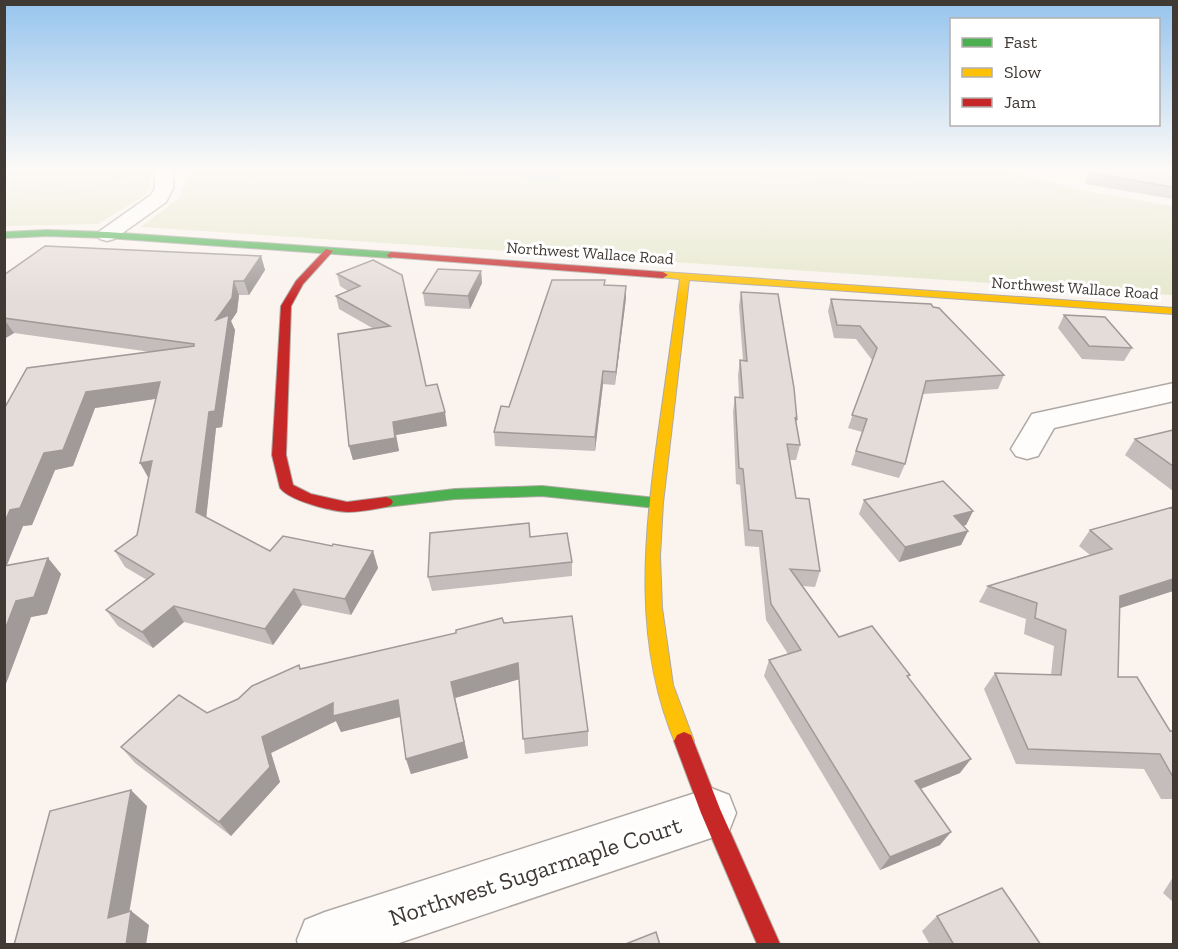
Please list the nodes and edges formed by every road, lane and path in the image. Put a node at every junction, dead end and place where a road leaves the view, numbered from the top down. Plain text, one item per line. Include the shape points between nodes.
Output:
1 (138, 213) edge
2 (4, 235) edge
3 (107, 235) junction
4 (329, 251) junction
5 (685, 277) junction
6 (1173, 311) edge
7 (1173, 392) edge
8 (1027, 449) dead end
9 (656, 503) junction
10 (711, 813) junction
11 (325, 940) dead end
12 (769, 945) edge

1 - 3 street
2 - 3 street, Northwest Wallace Road
3 - 4 street, Northwest Wallace Road
4 - 5 street, Northwest Wallace Road
4 - 9 street via 299,281 286,306 279,456 287,488 307,498 347,507 455,494 542,491
5 - 6 street, Northwest Wallace Road
5 - 9 street
7 - 8 street via 1043,421
9 - 10 street via 654,608 664,685
10 - 11 street, Northwest Sugarmaple Court
10 - 12 street

